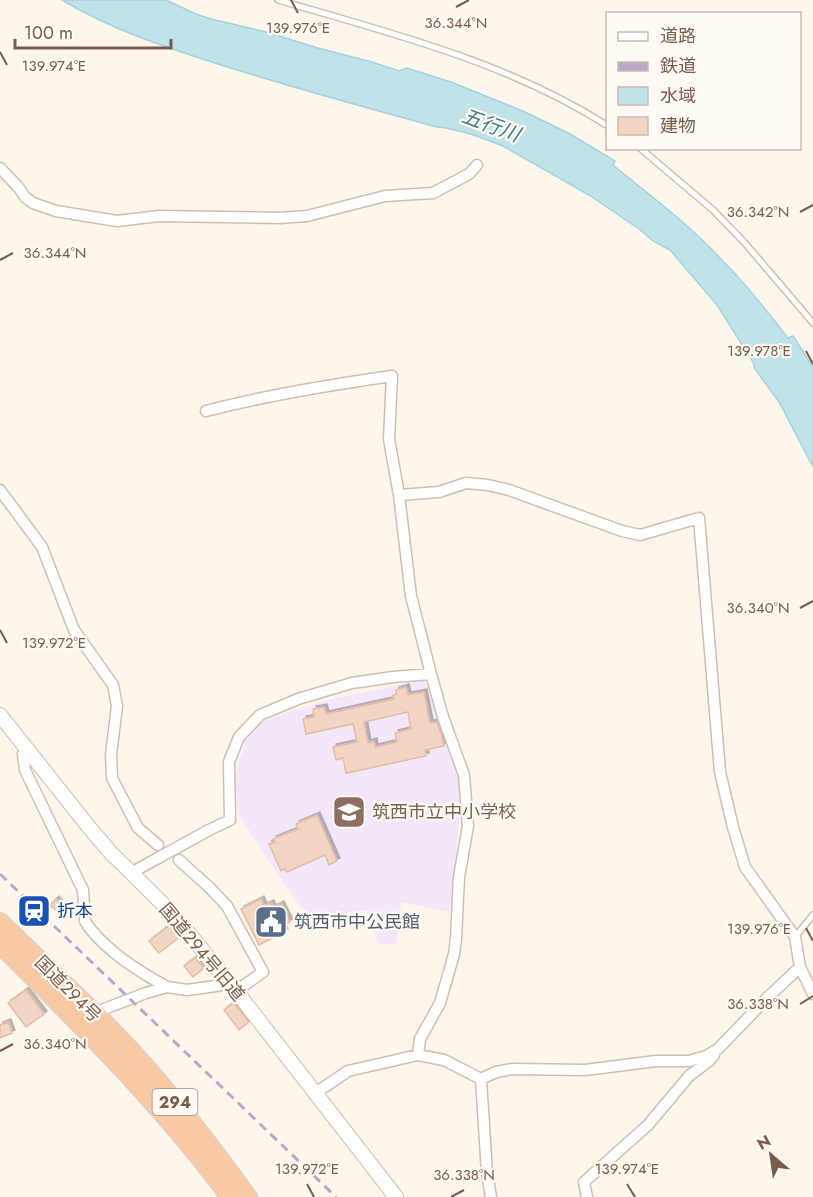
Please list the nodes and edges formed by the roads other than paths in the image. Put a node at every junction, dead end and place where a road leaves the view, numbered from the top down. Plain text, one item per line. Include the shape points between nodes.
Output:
1 (278, 0) edge
2 (606, 125) edge
3 (642, 150) edge
4 (477, 165) dead end
5 (0, 168) edge
6 (813, 323) edge
7 (206, 411) dead end
8 (0, 490) edge
9 (399, 495) junction
10 (431, 674) junction
11 (0, 715) edge
12 (26, 748) junction
13 (158, 845) dead end
14 (179, 860) dead end
15 (131, 873) junction
16 (813, 915) edge
17 (0, 922) edge
18 (795, 937) junction
19 (0, 944) edge
20 (800, 967) junction
21 (166, 987) junction
22 (233, 988) junction
23 (813, 994) edge
24 (94, 1013) junction
25 (76, 1020) junction
26 (718, 1049) junction
27 (418, 1055) junction
28 (481, 1079) junction
29 (314, 1094) junction
30 (230, 1197) edge
31 (248, 1197) edge
32 (396, 1197) edge
33 (491, 1197) edge
34 (586, 1197) edge

1 - 2 lane via 470,60 552,94
3 - 6 lane via 713,210
4 - 5 street via 469,174 433,193 386,196 307,216 159,216 117,221 56,211 33,203
7 - 9 street via 317,386 392,375 389,439
8 - 13 street via 42,547 74,630 113,685 117,706 112,778 138,828
9 - 10 street via 411,596
9 - 18 street via 439,492 466,483 488,485 640,535 699,518 720,772 745,867
10 - 15 street, bridge via 352,683 260,715 239,737 229,762 230,820
10 - 27 street via 464,775 468,826 459,877 454,954 440,1003 420,1040
11 - 12 street, 国道294号旧道
12 - 15 street, 国道294号旧道
12 - 21 street via 25,770 83,890 85,921 110,949
14 - 22 street via 227,906 263,972
15 - 22 street, 国道294号旧道 via 168,909
16 - 18 lane
17 - 24 highway, 国道294号 / 294
18 - 20 street
19 - 25 highway, 国道294号 / 294
20 - 23 street
20 - 26 street
21 - 22 street
21 - 24 street
22 - 29 street, 国道294号旧道
24 - 25 street
24 - 31 highway, 国道294号 / 294 via 157,1080
25 - 30 highway, 国道294号 / 294 via 145,1092
26 - 28 street via 689,1061 585,1070 512,1069
26 - 34 street via 689,1076 648,1125 584,1182
27 - 28 street via 444,1060
27 - 29 street via 348,1071
28 - 33 street
29 - 32 street, 国道294号旧道

